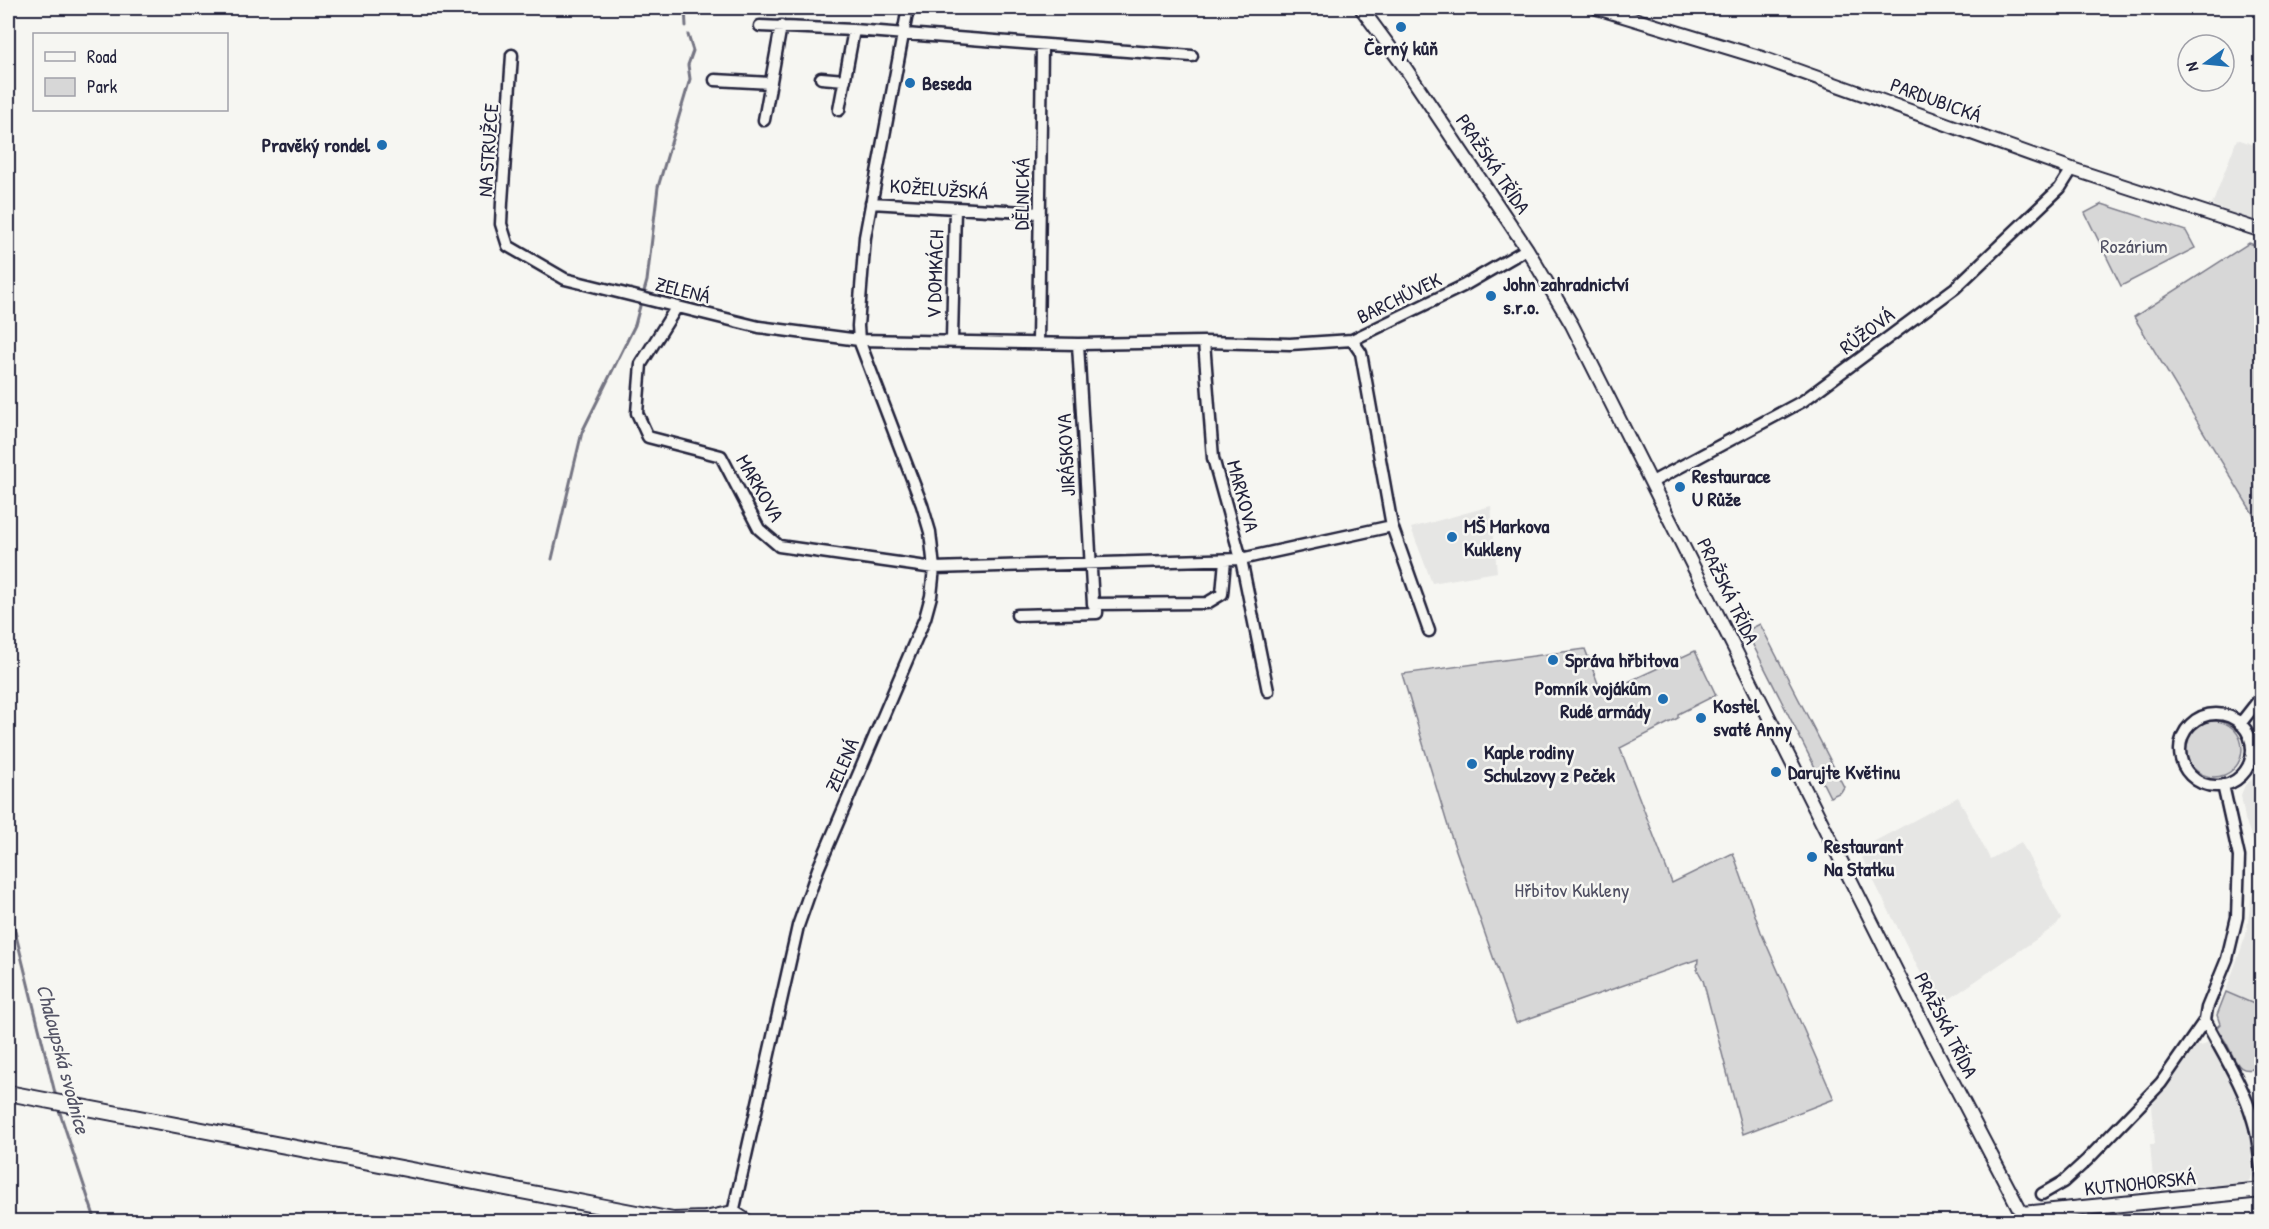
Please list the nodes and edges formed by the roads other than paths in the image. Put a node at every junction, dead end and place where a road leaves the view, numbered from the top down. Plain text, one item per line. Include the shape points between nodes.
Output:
1 (908, 8) edge
2 (1361, 8) edge
3 (1597, 8) edge
4 (760, 26) dead end
5 (781, 26) junction
6 (854, 30) junction
7 (903, 34) junction
8 (1042, 45) junction
9 (512, 55) dead end
10 (1192, 56) dead end
11 (821, 78) dead end
12 (715, 80) dead end
13 (844, 80) junction
14 (771, 83) junction
15 (839, 110) dead end
16 (764, 120) dead end
17 (2072, 169) junction
18 (871, 203) junction
19 (955, 208) junction
20 (1040, 213) junction
21 (2262, 231) edge
22 (508, 246) joint
23 (1527, 249) junction
24 (676, 308) junction
25 (859, 340) junction
26 (952, 340) junction
27 (1353, 340) junction
28 (1200, 342) junction
29 (1038, 343) junction
30 (1078, 344) junction
31 (1652, 482) junction
32 (1392, 526) junction
33 (1241, 559) junction
34 (1226, 560) junction
35 (1090, 564) junction
36 (934, 568) junction
37 (1097, 604) junction
38 (1017, 615) dead end
39 (1430, 631) dead end
40 (1268, 691) dead end
41 (2262, 696) edge
42 (2240, 724) junction
43 (2223, 785) junction
44 (2205, 1020) junction
45 (8, 1093) edge
46 (2262, 1176) edge
47 (2262, 1190) edge
48 (2042, 1194) dead end
49 (2078, 1209) junction
50 (2023, 1218) edge
51 (735, 1219) edge
52 (675, 1221) edge
53 (2053, 1221) edge

1 - 7 street, ZELENÁ
2 - 23 street, PRAŽSKÁ TŘÍDA
3 - 17 street, PARDUBICKÁ via 1762,58
4 - 5 street
5 - 6 street
5 - 14 street
6 - 7 street
6 - 13 street
7 - 8 street
7 - 18 street, ZELENÁ
8 - 10 street
8 - 20 street, DĚLNICKÁ
9 - 22 street, NA STRUŽCE via 501,213
11 - 13 street
12 - 14 street
13 - 15 street
14 - 16 street
17 - 21 street, PARDUBICKÁ
17 - 31 street, RŮŽOVÁ via 2060,188 1946,295 1803,401
18 - 19 street, KOŽELUŽSKÁ
18 - 25 street, ZELENÁ via 858,313
19 - 20 street, KOŽELUŽSKÁ
19 - 26 street, V DOMKÁCH
20 - 29 street, DĚLNICKÁ
22 - 24 street, ZELENÁ via 565,279
23 - 27 street, BARCHŮVEK via 1463,286
23 - 31 street, PRAŽSKÁ TŘÍDA via 1572,325
24 - 25 street, ZELENÁ via 759,327
24 - 36 street, MARKOVA via 641,364 637,413 648,437 721,456 759,529 779,546
25 - 26 street
25 - 36 street, ZELENÁ via 922,505
26 - 29 street
27 - 28 street, BARCHŮVEK via 1290,344
27 - 32 street via 1361,353
28 - 30 street
28 - 33 street, MARKOVA via 1213,458
29 - 30 street
30 - 35 street, JIRÁSKOVA
31 - 50 street, PRAŽSKÁ TŘÍDA
32 - 33 street, MARKOVA
32 - 39 street
33 - 34 street, MARKOVA
33 - 40 street, MARKOVA
34 - 35 street, MARKOVA
34 - 37 street via 1222,594 1207,603
35 - 36 street, MARKOVA
35 - 37 street via 1092,604
36 - 51 street, ZELENÁ via 925,618 818,869 798,926
37 - 38 street via 1097,612
41 - 42 street
42 - 43 street via 2250,740 2250,759 2241,776
42 - 43 street via 2231,717 2209,715 2198,719 2183,735 2180,746 2184,768 2201,783
43 - 44 street via 2240,857 2237,917
44 - 46 street via 2250,1109
44 - 48 street via 2153,1091 2087,1160
45 - 52 main road
47 - 49 main road, KUTNOHORSKÁ
49 - 50 main road, KUTNOHORSKÁ
49 - 53 main road
51 - 52 main road

